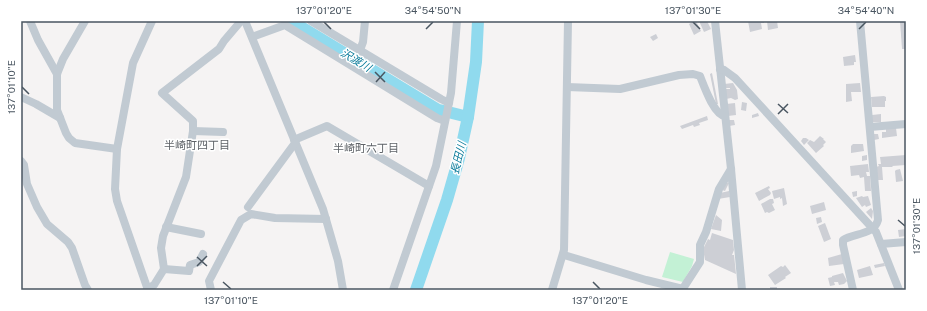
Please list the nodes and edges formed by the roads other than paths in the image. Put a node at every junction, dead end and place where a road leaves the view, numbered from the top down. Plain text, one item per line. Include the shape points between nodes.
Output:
1 (85, 21) edge
2 (152, 21) edge
3 (242, 21) edge
4 (245, 21) edge
5 (311, 21) edge
6 (364, 21) edge
7 (458, 21) edge
8 (568, 21) edge
9 (715, 21) edge
10 (860, 21) edge
11 (32, 22) edge
12 (252, 37) junction
13 (360, 50) junction
14 (720, 68) junction
15 (57, 74) junction
16 (567, 87) junction
17 (21, 97) edge
18 (449, 102) junction
19 (725, 116) junction
20 (60, 118) junction
21 (446, 121) junction
22 (906, 124) edge
23 (870, 127) junction
24 (193, 132) junction
25 (223, 132) dead end
26 (294, 141) junction
27 (117, 149) junction
28 (21, 161) edge
29 (731, 169) junction
30 (429, 186) junction
31 (248, 207) dead end
32 (326, 219) junction
33 (166, 227) junction
34 (873, 228) junction
35 (201, 234) dead end
36 (906, 242) edge
37 (881, 244) junction
38 (202, 254) dead end
39 (564, 255) junction
40 (164, 269) junction
41 (683, 289) edge
42 (88, 290) edge
43 (148, 290) edge
44 (211, 290) edge
45 (343, 290) edge
46 (393, 290) edge
47 (552, 290) edge
48 (742, 290) edge
49 (853, 290) edge
50 (899, 290) edge

1 - 15 street
2 - 27 street via 133,63
3 - 24 street via 220,49 162,93 193,121
4 - 12 street
5 - 13 street
6 - 13 street
7 - 18 street
8 - 16 street
9 - 14 street
10 - 23 street
11 - 15 street via 38,40
12 - 21 street via 285,25 437,118
12 - 26 street
13 - 18 street
14 - 19 street
14 - 34 street via 735,78
15 - 20 street via 57,110
16 - 19 street via 620,89 693,74 700,76 716,111
16 - 39 street
17 - 20 street
18 - 21 street
19 - 29 street
20 - 27 street via 66,133 75,143
21 - 30 street
22 - 23 street
23 - 34 street via 878,220
24 - 25 street
24 - 33 street via 186,177
26 - 30 street via 327,126
26 - 31 street
26 - 32 street
27 - 43 street via 117,201
28 - 42 street via 37,207 47,224 72,248
29 - 41 street via 719,189 700,246 700,262
29 - 48 street
30 - 46 street
32 - 44 street via 248,215 241,220 209,281
32 - 45 street
33 - 35 street
33 - 40 street via 161,248
34 - 37 street
34 - 49 street via 843,240
36 - 37 street
37 - 50 street
38 - 40 street via 199,262 190,265 189,271
39 - 41 street
39 - 47 street
40 - 43 street

